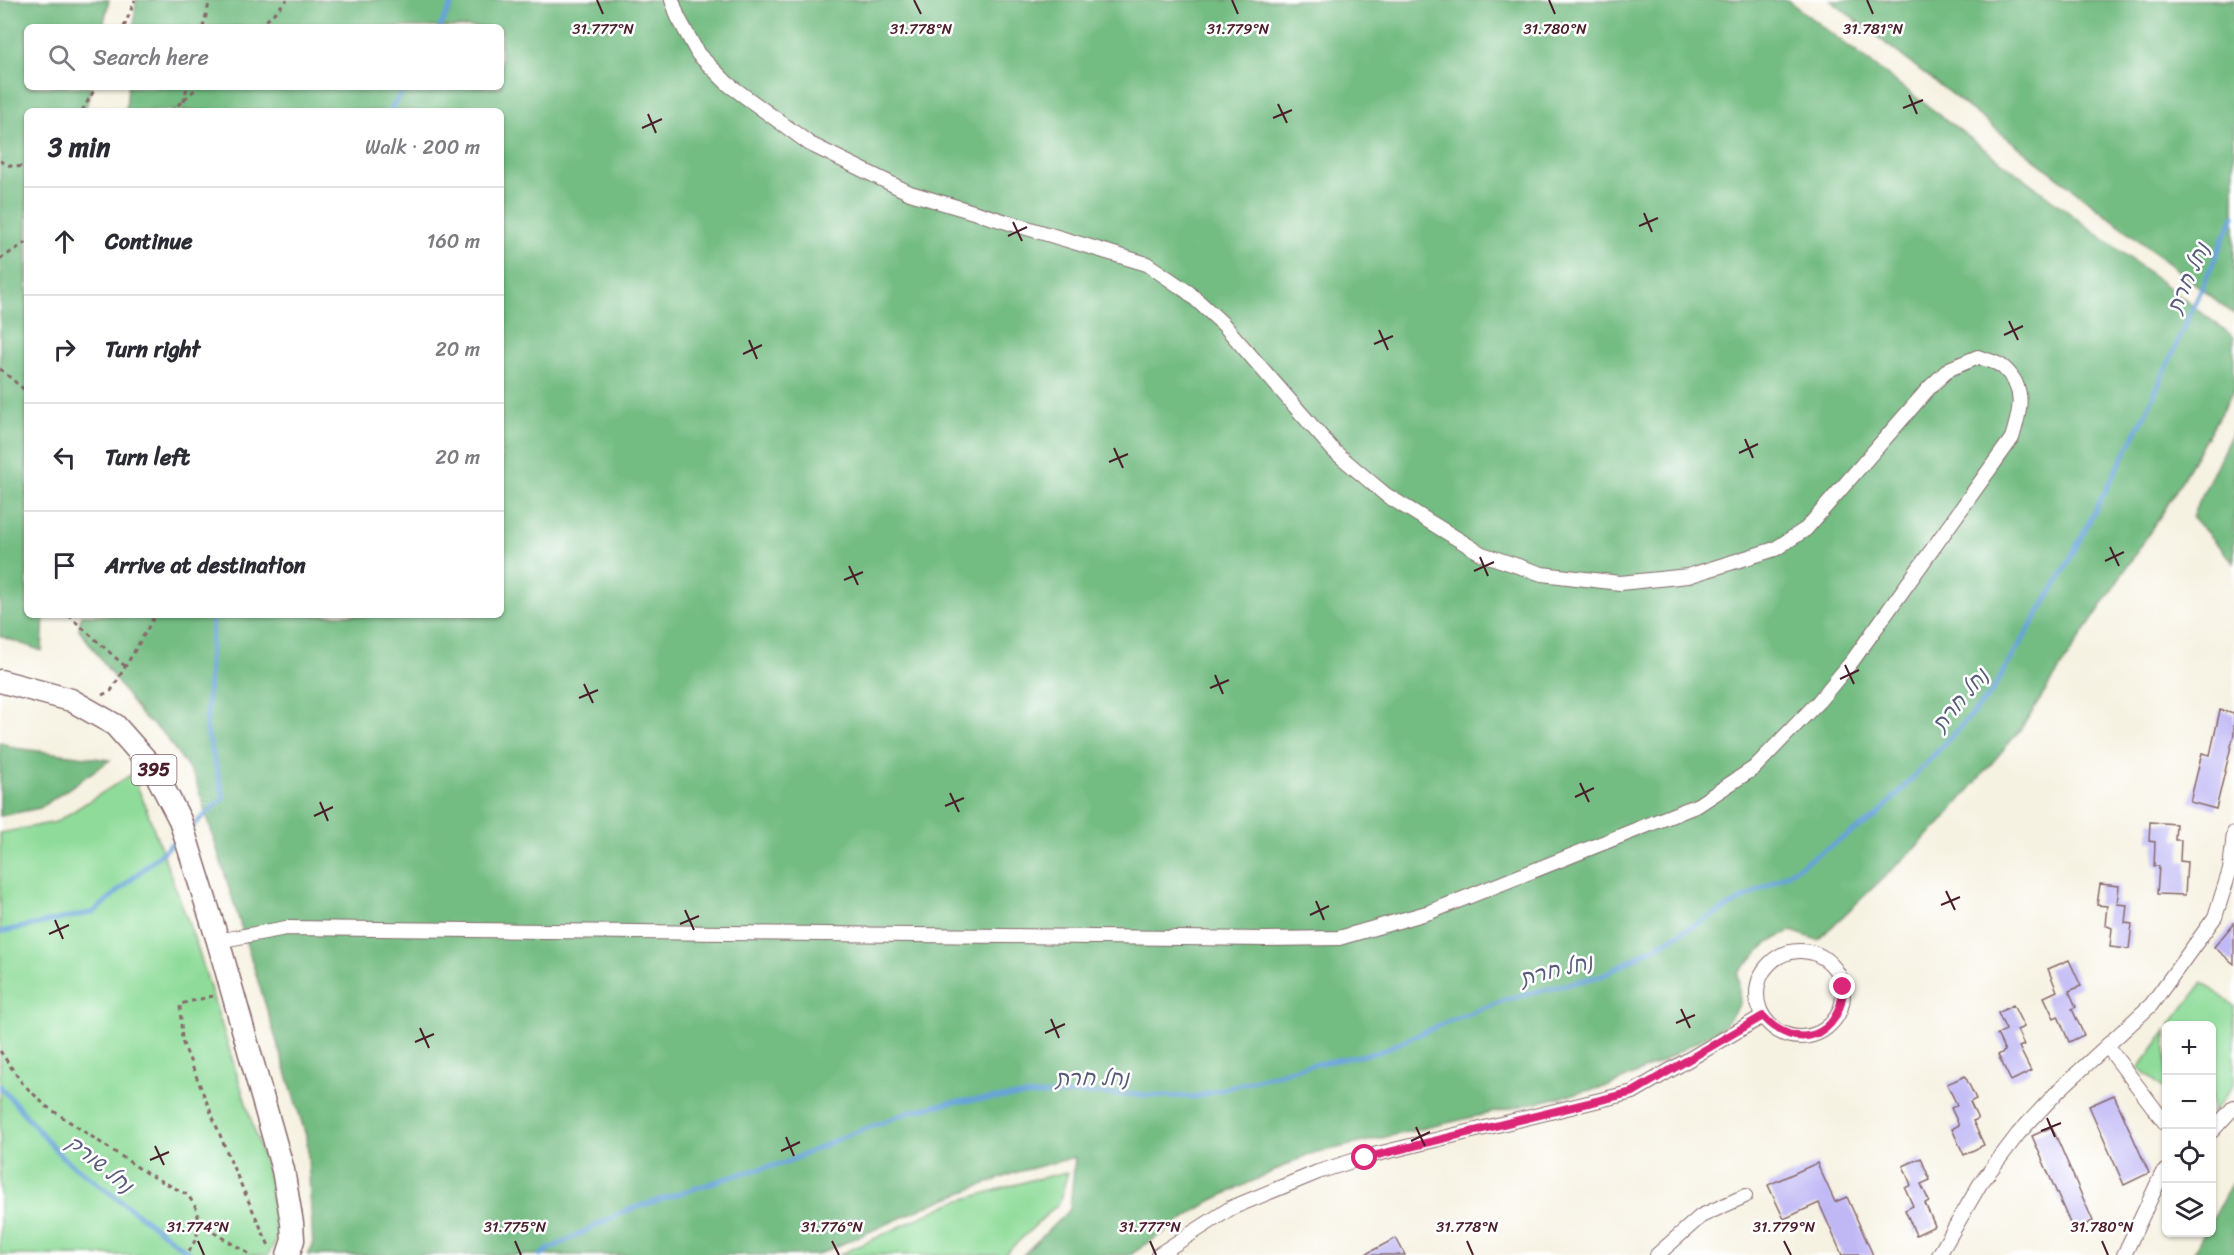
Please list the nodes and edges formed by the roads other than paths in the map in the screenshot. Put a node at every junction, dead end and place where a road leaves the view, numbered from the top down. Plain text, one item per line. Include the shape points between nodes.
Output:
1 (672, 0) edge
2 (0, 681) edge
3 (2234, 833) edge
4 (218, 941) junction
5 (1763, 1016) junction
6 (2106, 1046) junction
7 (2234, 1107) edge
8 (2162, 1119) edge
9 (2213, 1129) edge
10 (2162, 1174) edge
11 (1746, 1196) dead end
12 (288, 1255) edge
13 (1158, 1255) edge
14 (1657, 1255) edge
15 (1940, 1255) edge
16 (2124, 1255) edge

1 - 4 street via 698,54 728,84 810,144 910,193 1147,264 1188,292 1223,324 1334,451 1386,495 1482,554 1542,574 1620,584 1688,576 1774,549 1806,529 1949,369 1978,357 2003,366 2016,383 2021,407 2012,438 1853,660 1820,701 1754,768 1698,805 1654,824 1430,912 1340,938 286,928
2 - 4 main road, 395 via 71,700 115,725 153,768 180,820
3 - 6 street via 2230,870 2215,917 2151,1005
4 - 12 main road, 395 via 283,1170 292,1223 293,1240
5 - 5 street via 1786,1034 1814,1035 1837,1016 1843,987 1838,974 1816,954 1787,952 1762,973 1758,1003
5 - 13 street via 1633,1092 1318,1172 1231,1208
6 - 8 street
6 - 15 street via 2018,1134 1980,1184
7 - 9 street
10 - 16 street
11 - 14 street via 1701,1216

